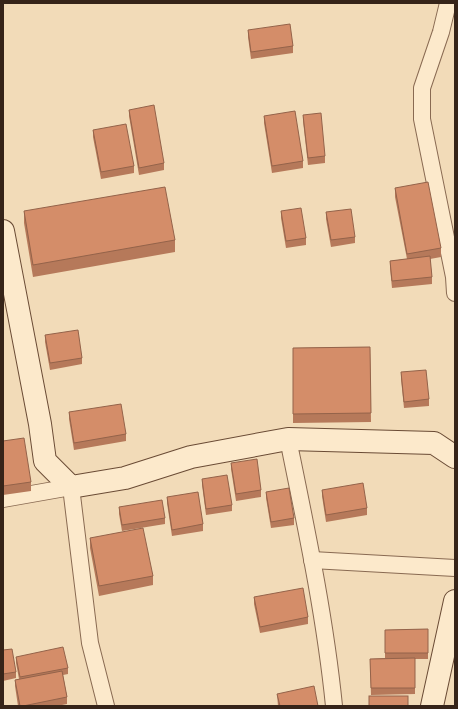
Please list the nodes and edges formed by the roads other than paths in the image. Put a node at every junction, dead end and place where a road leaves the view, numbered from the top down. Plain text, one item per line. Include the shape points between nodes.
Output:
1 (448, 3) edge
2 (3, 231) edge
3 (455, 277) edge
4 (455, 293) edge
5 (288, 439) junction
6 (455, 457) edge
7 (71, 487) junction
8 (3, 498) edge
9 (312, 560) junction
10 (455, 568) edge
11 (455, 601) edge
12 (106, 706) edge
13 (334, 706) edge
14 (432, 706) edge

1 - 3 street via 422,88 422,119
2 - 7 main road via 45,461
3 - 4 street
5 - 6 main road via 434,443
5 - 7 main road via 191,457 125,478
5 - 9 street
7 - 8 street
7 - 12 street via 90,643
9 - 10 street
9 - 13 street
11 - 14 main road

